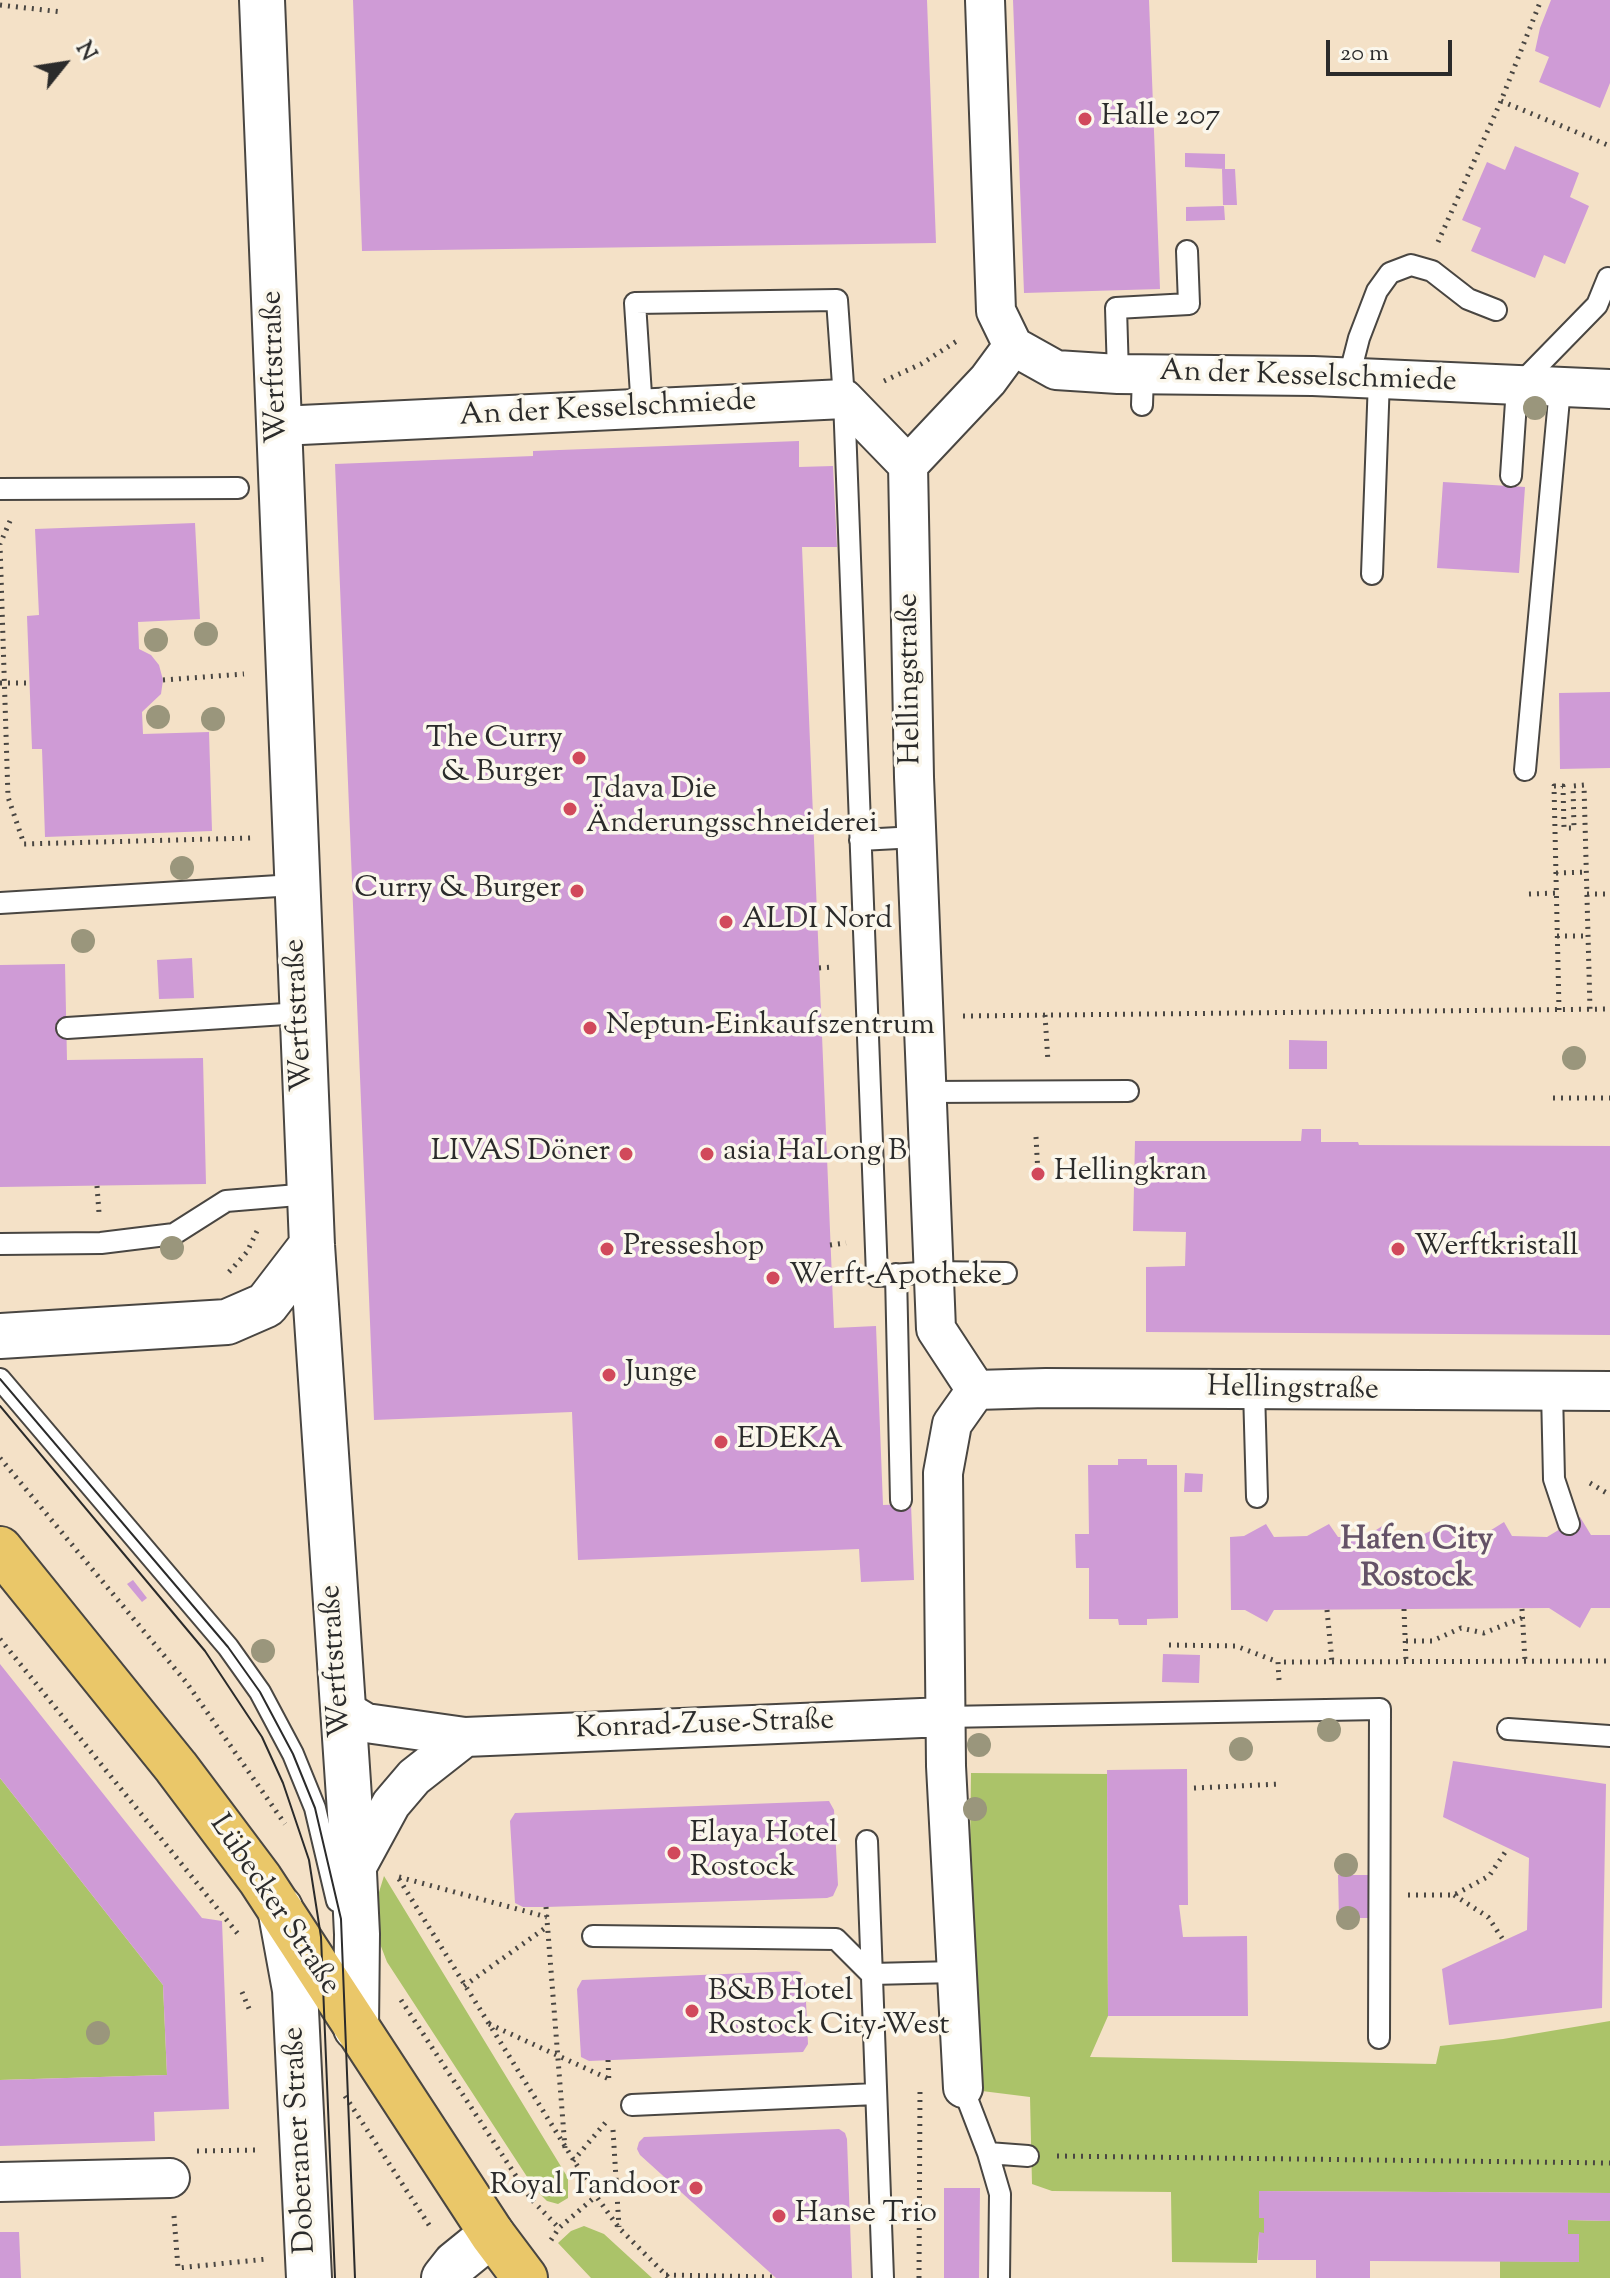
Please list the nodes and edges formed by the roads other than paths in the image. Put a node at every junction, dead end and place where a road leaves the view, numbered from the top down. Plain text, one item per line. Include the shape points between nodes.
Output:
1 (262, 0) edge
2 (985, 0) edge
3 (1187, 251) dead end
4 (1608, 278) dead end
5 (1496, 310) dead end
6 (1013, 346) junction
7 (1364, 378) junction
8 (1134, 385) junction
9 (1517, 387) junction
10 (1560, 388) junction
11 (1610, 389) edge
12 (844, 399) junction
13 (642, 410) junction
14 (280, 426) junction
15 (908, 465) junction
16 (1511, 476) dead end
17 (238, 488) dead end
18 (0, 489) edge
19 (1372, 574) dead end
20 (1525, 770) dead end
21 (917, 837) junction
22 (860, 840) junction
23 (295, 885) junction
24 (0, 903) edge
25 (301, 1013) junction
26 (67, 1028) dead end
27 (1128, 1091) dead end
28 (928, 1092) junction
29 (310, 1194) junction
30 (0, 1244) edge
31 (312, 1245) junction
32 (934, 1272) junction
33 (1006, 1273) dead end
34 (896, 1274) junction
35 (1, 1336) edge
36 (0, 1379) edge
37 (976, 1390) junction
38 (1254, 1390) junction
39 (1552, 1391) junction
40 (1610, 1391) edge
41 (1257, 1497) dead end
42 (901, 1500) dead end
43 (1569, 1524) dead end
44 (0, 1549) edge
45 (341, 1708) junction
46 (945, 1717) junction
47 (1508, 1729) dead end
48 (1610, 1736) edge
49 (465, 1737) junction
50 (867, 1841) dead end
51 (354, 1872) junction
52 (280, 1908) junction
53 (593, 1936) dead end
54 (956, 1972) junction
55 (871, 1974) junction
56 (351, 2020) junction
57 (1379, 2038) dead end
58 (963, 2088) joint
59 (876, 2094) junction
60 (632, 2105) dead end
61 (988, 2153) junction
62 (1028, 2156) road end
63 (170, 2178) road end
64 (0, 2182) edge
65 (492, 2234) junction
66 (449, 2271) edge
67 (309, 2278) edge
68 (525, 2278) edge
69 (883, 2278) edge
70 (999, 2278) edge

1 - 14 street, Werftstraße
2 - 6 street via 996,311
3 - 8 lane via 1189,304 1116,308
4 - 9 lane via 1597,305
5 - 7 lane via 1468,299 1432,271 1411,265 1390,273 1359,338
6 - 8 street, An der Kesselschmiede via 1056,370
6 - 15 street
7 - 8 street, An der Kesselschmiede
7 - 9 street, An der Kesselschmiede
7 - 19 lane
9 - 10 street, An der Kesselschmiede
9 - 16 lane
10 - 11 street, An der Kesselschmiede
10 - 20 lane
12 - 13 street, An der Kesselschmiede
12 - 13 lane via 837,300 635,303
12 - 15 street
12 - 22 lane
13 - 14 street, An der Kesselschmiede
14 - 23 street, Werftstraße
15 - 21 street, Hellingstraße
17 - 18 lane
21 - 22 lane
21 - 28 street, Hellingstraße
22 - 34 lane via 877,1276
23 - 24 lane
23 - 25 street, Werftstraße
25 - 26 lane
25 - 29 street, Werftstraße
27 - 28 lane
28 - 32 street, Hellingstraße
29 - 30 lane via 226,1201 174,1234 101,1243
29 - 31 street, Werftstraße
31 - 35 street via 266,1305 227,1322
31 - 45 street, Werftstraße
32 - 33 lane
32 - 34 lane
32 - 37 street, Hellingstraße via 936,1329
34 - 42 lane
36 - 56 lane via 228,1647 280,1726 315,1808 328,1858 341,1919
37 - 38 street, Hellingstraße
37 - 46 street via 952,1424 943,1473
38 - 39 street, Hellingstraße
38 - 41 lane
39 - 40 street, Hellingstraße
39 - 43 lane via 1554,1479
44 - 52 main road, Lübecker Straße via 176,1767
45 - 49 street, Konrad-Zuse-Straße via 366,1723
45 - 51 street, Werftstraße
46 - 49 street, Konrad-Zuse-Straße
46 - 54 street
46 - 57 lane, Konrad-Zuse-Straße via 1380,1709
47 - 48 lane
49 - 51 street via 414,1777 391,1804
50 - 55 lane
51 - 56 street, Werftstraße via 357,1934
52 - 56 main road, Lübecker Straße
52 - 67 street, Doberaner Straße via 295,1990
53 - 55 lane via 836,1939
54 - 55 lane
54 - 58 street
55 - 59 lane
56 - 65 main road, Lübecker Straße
58 - 61 lane
59 - 60 lane
59 - 69 lane
61 - 62 lane
61 - 70 lane via 1000,2194
63 - 64 street
65 - 66 street
65 - 68 main road, Lübecker Straße

